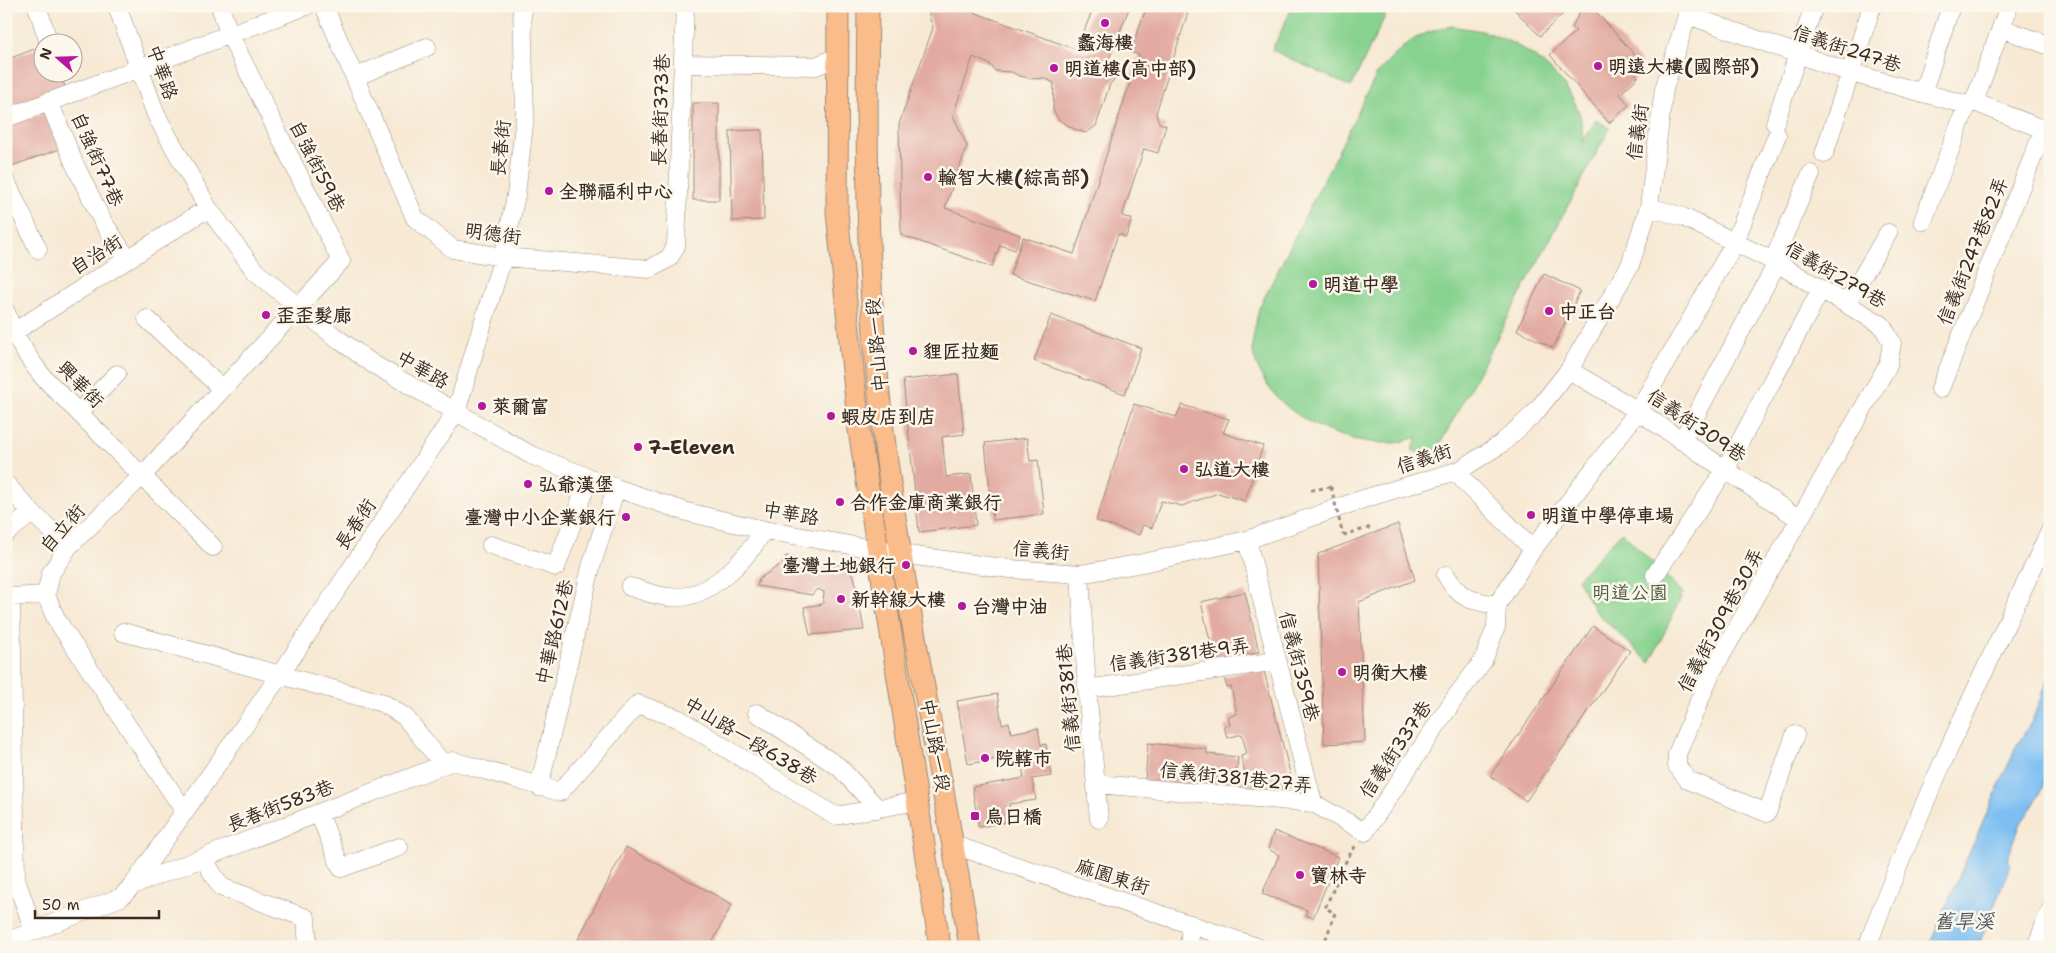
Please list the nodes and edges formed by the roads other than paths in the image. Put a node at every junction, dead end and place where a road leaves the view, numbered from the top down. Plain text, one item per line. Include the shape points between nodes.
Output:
1 (37, 6) edge
2 (117, 6) edge
3 (220, 6) edge
4 (306, 6) edge
5 (324, 6) edge
6 (522, 6) edge
7 (685, 6) edge
8 (838, 6) edge
9 (868, 6) edge
10 (1814, 6) edge
11 (1872, 6) edge
12 (1951, 6) edge
13 (2009, 6) edge
14 (1689, 11) edge
15 (2001, 28) junction
16 (45, 32) edge
17 (229, 33) junction
18 (2050, 46) edge
19 (427, 47) dead end
20 (1798, 55) junction
21 (837, 58) junction
22 (683, 64) junction
23 (139, 68) junction
24 (1851, 73) junction
25 (355, 77) junction
26 (1922, 94) junction
27 (49, 101) junction
28 (1971, 104) junction
29 (6, 118) edge
30 (2047, 131) edge
31 (1824, 154) dead end
32 (1811, 174) dead end
33 (6, 180) edge
34 (208, 208) junction
35 (1649, 208) junction
36 (1923, 220) dead end
37 (1888, 233) dead end
38 (1734, 244) junction
39 (676, 246) joint
40 (38, 249) dead end
41 (503, 257) junction
42 (128, 259) junction
43 (1775, 262) junction
44 (1821, 289) junction
45 (1846, 304) junction
46 (298, 307) junction
47 (6, 312) edge
48 (147, 319) dead end
49 (10, 334) edge
50 (1569, 370) junction
51 (117, 374) dead end
52 (222, 389) junction
53 (1940, 389) dead end
54 (1638, 411) junction
55 (79, 412) junction
56 (456, 412) junction
57 (1682, 441) junction
58 (1460, 470) junction
59 (1725, 470) junction
60 (142, 476) junction
61 (589, 478) junction
62 (6, 484) edge
63 (616, 488) junction
64 (32, 513) junction
65 (1798, 519) junction
66 (764, 530) junction
67 (2050, 531) edge
68 (6, 533) edge
69 (1247, 540) junction
70 (491, 545) dead end
71 (69, 546) junction
72 (213, 547) dead end
73 (878, 549) junction
74 (1533, 549) junction
75 (901, 554) junction
76 (1080, 574) junction
77 (1446, 575) dead end
78 (1655, 575) dead end
79 (630, 587) dead end
80 (46, 595) junction
81 (1497, 605) junction
82 (122, 632) dead end
83 (1277, 661) junction
84 (280, 675) junction
85 (1087, 688) junction
86 (757, 713) dead end
87 (1795, 735) dead end
88 (443, 764) junction
89 (1097, 784) junction
90 (539, 787) junction
91 (918, 801) junction
92 (1313, 804) junction
93 (878, 809) junction
94 (185, 812) junction
95 (319, 813) junction
96 (1099, 819) dead end
97 (1365, 832) joint
98 (954, 845) junction
99 (399, 847) dead end
100 (203, 858) junction
101 (133, 885) junction
102 (2050, 912) edge
103 (1191, 924) junction
104 (34, 931) junction
105 (6, 942) edge
106 (308, 947) edge
107 (940, 947) edge
108 (970, 947) edge
109 (1189, 947) edge
110 (1257, 947) edge
111 (1867, 947) edge
112 (2036, 947) edge

1 - 16 street
2 - 23 street, 中華路
3 - 17 street
4 - 17 street
5 - 25 street, 明德街
6 - 41 street, 長春街 via 525,116 516,196
7 - 22 street, 長春街373巷
8 - 21 main road, 中山路一段
9 - 75 main road, 中山路一段 via 870,274 883,429
10 - 20 street, 信義街337巷
11 - 24 street
12 - 26 street
13 - 15 street
14 - 20 street, 信義街247巷
14 - 35 street, 信義街 via 1664,89
15 - 18 street
15 - 28 street
17 - 23 street
17 - 46 street, 自強街59巷 via 341,261
19 - 25 street
20 - 24 street, 信義街247巷
20 - 38 street, 信義街337巷 via 1776,129
21 - 22 street via 816,66
21 - 73 main road, 中山路一段 via 837,212 859,430
22 - 39 street, 長春街373巷
23 - 27 street
23 - 34 street, 中華路 via 156,115
24 - 26 street, 信義街247巷
24 - 31 street
25 - 41 street, 明德街 via 415,218 453,249
26 - 28 street, 信義街247巷
27 - 29 street
27 - 42 street, 自強街77巷 via 74,164 103,222
28 - 30 street, 信義街247巷
28 - 36 street
30 - 53 street, 信義街247巷82弄
32 - 43 street
33 - 40 street
34 - 42 street, 自治街
34 - 46 street, 中華路 via 256,272
35 - 38 street, 信義街279巷 via 1683,217
35 - 50 street, 信義街 via 1630,265
37 - 45 street
38 - 43 street, 信義街279巷
38 - 54 street, 信義街337巷
39 - 41 street, 明德街 via 669,258 650,270
41 - 56 street, 長春街
42 - 49 street, 自治街
43 - 44 street, 信義街279巷
43 - 57 street
44 - 45 street, 信義街279巷
44 - 59 street
45 - 65 street, 信義街279巷 via 1882,326 1892,342 1888,366
46 - 52 street, 自立街
46 - 56 street, 中華路 via 373,364
47 - 49 street, 興華街
48 - 52 street
49 - 55 street, 興華街 via 44,377
50 - 54 street, 信義街309巷
50 - 58 street, 信義街 via 1535,413 1501,444
51 - 55 street
52 - 60 street, 自立街
54 - 57 street, 信義街309巷
54 - 74 street, 信義街337巷
55 - 60 street, 興華街
56 - 61 street, 中華路 via 531,455
56 - 84 street, 長春街
57 - 59 street, 信義街309巷
58 - 69 street, 信義街 via 1363,499
58 - 74 street via 1463,480
59 - 65 street, 信義街309巷
59 - 78 street
60 - 71 street, 自立街
60 - 72 street, 興華街
61 - 63 street, 中華路
61 - 70 street via 556,567
62 - 64 street
63 - 66 street, 中華路 via 686,512
63 - 90 street, 中華路612巷 via 592,567
64 - 68 street
64 - 71 street
65 - 87 street, 信義街309巷30弄 via 1710,675 1677,754 1677,766 1688,780 1767,813
66 - 73 street, 中華路
66 - 79 street via 738,565 698,592 669,597
67 - 111 street via 1887,892
69 - 76 street, 信義街
69 - 83 street, 信義街359巷
71 - 80 street, 自立街 via 51,573
73 - 75 street, 信義街
73 - 91 main road, 中山路一段
74 - 81 street, 信義街337巷
75 - 76 street, 信義街 via 1010,569
75 - 98 main road, 中山路一段
76 - 85 street, 信義街381巷
77 - 81 street via 1455,591 1477,602
80 - 94 street via 56,619
80 - 104 street via 11,597 16,880
81 - 97 street, 信義街337巷 via 1496,627 1483,661
82 - 84 street
83 - 85 street, 信義街381巷9弄
83 - 92 street, 信義街359巷
84 - 88 street via 383,703 404,717
84 - 94 street, 長春街
85 - 89 street, 信義街381巷
86 - 93 street via 839,767
88 - 90 street via 453,761
88 - 95 street, 長春街583巷
89 - 92 street, 信義街381巷27弄
89 - 96 street, 信義街381巷
90 - 93 street, 中山路一段638巷 via 560,792 638,704 678,719 835,816
91 - 93 street, 中山路一段638巷
91 - 107 main road, 中山路一段
92 - 97 street, 信義街381巷27弄
94 - 101 street, 長春街
95 - 99 street via 341,868
95 - 100 street, 長春街583巷
98 - 103 street, 麻園東街
98 - 108 main road, 中山路一段
100 - 101 street, 長春街583巷
100 - 106 street via 221,887 306,918
101 - 104 street, 長春街 via 121,897
102 - 112 street
103 - 109 street
103 - 110 street, 麻園東街
104 - 105 street, 長春街

